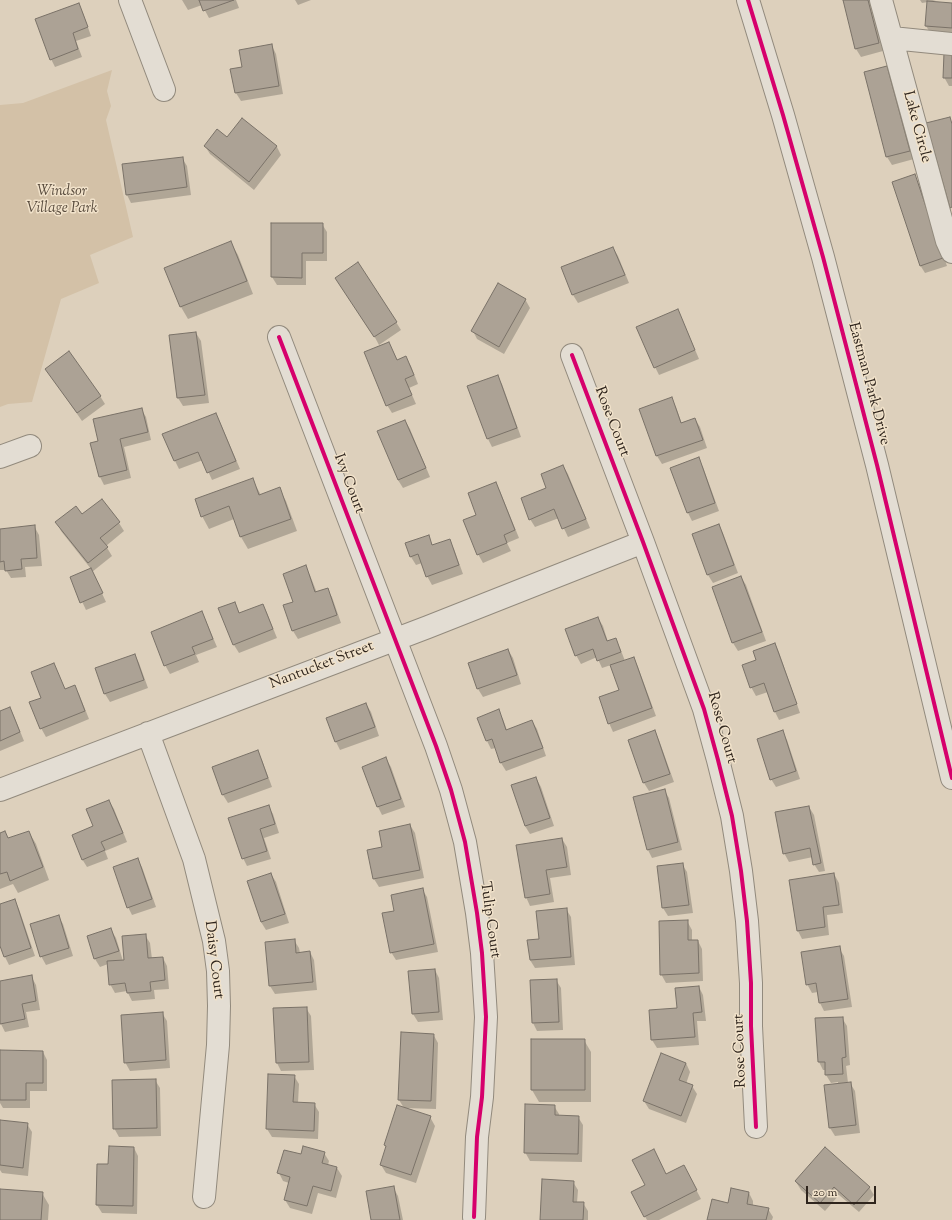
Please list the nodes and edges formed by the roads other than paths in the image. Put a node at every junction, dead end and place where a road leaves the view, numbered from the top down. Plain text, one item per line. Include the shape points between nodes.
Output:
1 (130, 0) edge
2 (748, 0) edge
3 (882, 0) edge
4 (892, 38) junction
5 (952, 44) edge
6 (164, 90) dead end
7 (952, 252) edge
8 (279, 337) dead end
9 (572, 355) dead end
10 (30, 446) dead end
11 (0, 457) edge
12 (643, 542) junction
13 (395, 638) junction
14 (148, 733) junction
15 (952, 778) edge
16 (0, 790) edge
17 (756, 1127) dead end
18 (204, 1197) dead end
19 (474, 1217) dead end

1 - 6 street
2 - 15 street, Eastman Park Drive via 783,115 877,465
3 - 4 street, Lake Circle
4 - 5 street
4 - 7 street, Lake Circle
8 - 13 street, Ivy Court
9 - 12 street, Rose Court
10 - 11 street
12 - 13 street, Nantucket Street
12 - 17 street, Rose Court via 704,709 732,816 747,921
13 - 14 street, Nantucket Street
13 - 19 street, Tulip Court via 452,790 465,842 477,913 486,1017
14 - 16 street, Nantucket Street
14 - 18 street, Daisy Court via 194,860 214,941 218,971 218,1045

